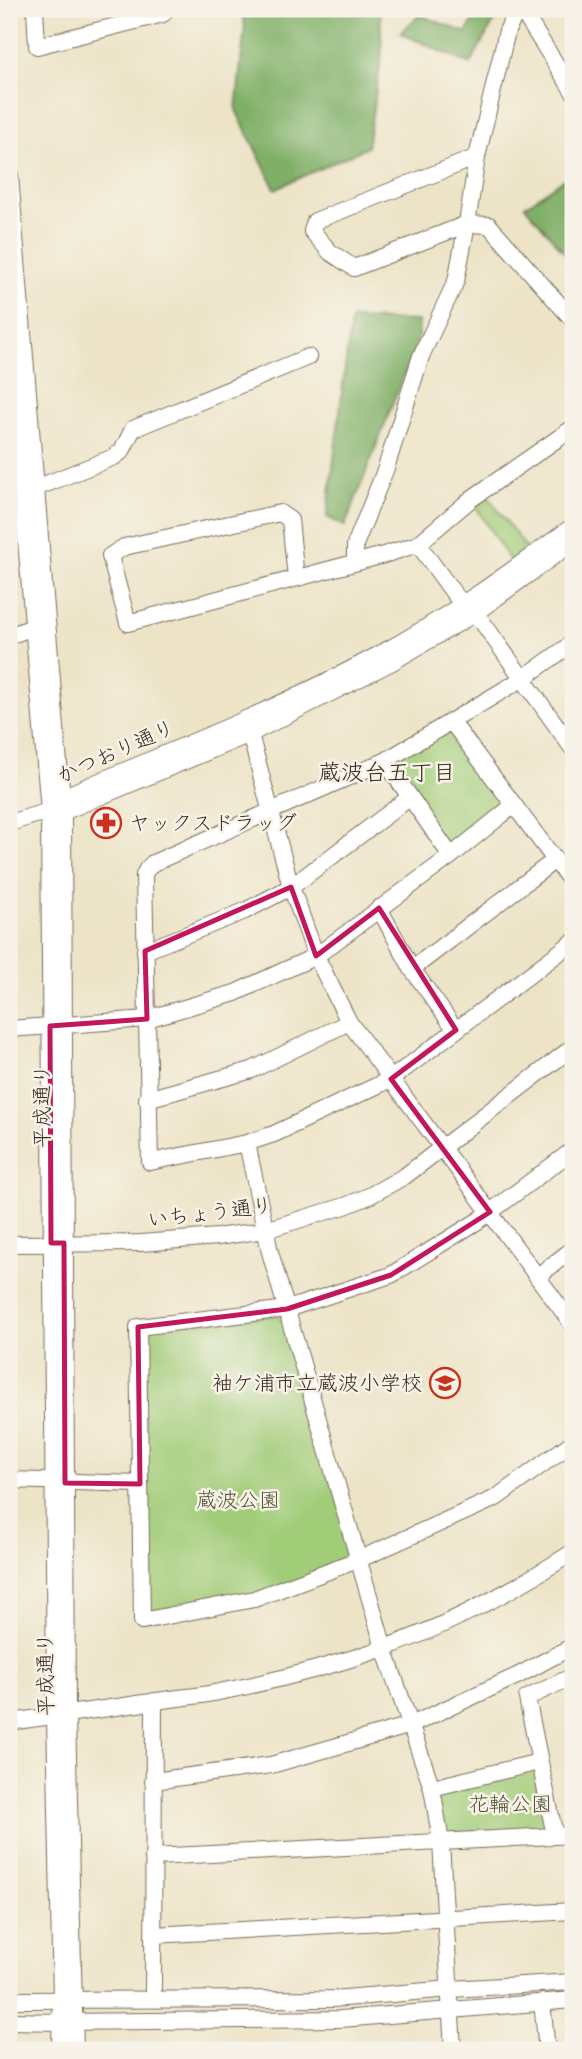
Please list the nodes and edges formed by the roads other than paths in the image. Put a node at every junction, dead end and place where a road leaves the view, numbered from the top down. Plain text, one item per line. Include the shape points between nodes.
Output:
1 (35, 9) edge
2 (162, 9) edge
3 (519, 9) edge
4 (573, 91) edge
5 (477, 157) junction
6 (9, 165) edge
7 (467, 224) junction
8 (573, 320) edge
9 (9, 341) edge
10 (308, 358) dead end
11 (573, 428) edge
12 (36, 488) junction
13 (573, 526) edge
14 (573, 542) edge
15 (418, 544) junction
16 (355, 562) junction
17 (296, 578) junction
18 (469, 609) junction
19 (33, 627) junction
20 (9, 636) edge
21 (573, 643) edge
22 (522, 679) junction
23 (451, 720) junction
24 (248, 727) junction
25 (573, 748) edge
26 (386, 761) junction
27 (409, 797) junction
28 (514, 805) junction
29 (58, 807) junction
30 (270, 811) junction
31 (9, 824) edge
32 (451, 856) junction
33 (555, 860) junction
34 (573, 884) edge
35 (291, 887) junction
36 (379, 908) junction
37 (573, 942) edge
38 (145, 951) junction
39 (316, 956) junction
40 (412, 968) junction
41 (147, 1019) junction
42 (349, 1022) junction
43 (57, 1025) junction
44 (9, 1030) edge
45 (456, 1030) junction
46 (573, 1047) edge
47 (391, 1079) junction
48 (147, 1099) junction
49 (247, 1143) junction
50 (443, 1147) junction
51 (573, 1150) edge
52 (490, 1212) junction
53 (265, 1230) junction
54 (57, 1243) junction
55 (9, 1244) edge
56 (573, 1249) edge
57 (538, 1276) junction
58 (287, 1309) junction
59 (573, 1325) edge
60 (573, 1441) edge
61 (9, 1480) edge
62 (59, 1483) junction
63 (140, 1484) junction
64 (573, 1552) edge
65 (360, 1559) junction
66 (573, 1646) edge
67 (384, 1648) junction
68 (573, 1676) edge
69 (154, 1701) junction
70 (61, 1716) junction
71 (9, 1722) edge
72 (411, 1725) junction
73 (539, 1762) junction
74 (153, 1781) junction
75 (432, 1788) junction
76 (573, 1835) edge
77 (555, 1836) junction
78 (441, 1842) junction
79 (153, 1857) junction
80 (573, 1911) edge
81 (446, 1919) junction
82 (153, 1935) junction
83 (573, 1982) edge
84 (450, 1989) junction
85 (67, 1999) junction
86 (153, 1999) junction
87 (9, 2000) edge
88 (573, 2000) edge
89 (542, 2002) junction
90 (451, 2010) junction
91 (9, 2021) edge
92 (67, 2022) junction
93 (60, 2050) edge
94 (75, 2050) edge
95 (453, 2050) edge
96 (547, 2050) edge

1 - 2 street via 37,46 163,14
3 - 4 street
3 - 5 street via 507,31
5 - 7 street
5 - 7 street via 315,221 312,231 330,252 354,268
6 - 12 street, 平成通り
7 - 8 street via 489,225
7 - 16 street via 456,281 421,356 386,468 355,545
9 - 19 street, 平成通り
10 - 12 street via 133,429 114,457
11 - 15 street via 471,499
12 - 29 street, 平成通り
13 - 18 street, かつおり通り
14 - 18 street, かつおり通り
15 - 16 street
15 - 18 street
16 - 17 street
17 - 17 street via 128,623 110,556 124,547 280,513 290,520
18 - 22 street
18 - 24 street, かつおり通り via 392,662
19 - 20 street
19 - 29 street, 平成通り
21 - 22 street
22 - 23 street
22 - 25 street
23 - 26 street
23 - 28 street
24 - 29 street, かつおり通り
24 - 30 street
26 - 27 street
26 - 30 street
27 - 32 street
27 - 35 street
28 - 32 street
28 - 33 street
29 - 31 street, かつおり通り
29 - 43 street, 平成通り
30 - 35 street
30 - 38 street via 147,869
32 - 36 street
33 - 34 street
33 - 40 street
35 - 38 street via 245,911
35 - 39 street
36 - 39 street
36 - 40 street
37 - 45 street
38 - 41 street
39 - 41 street via 235,993
39 - 42 street
40 - 45 street
41 - 43 street
41 - 48 street
42 - 47 street
42 - 48 street via 253,1070
43 - 44 street
43 - 54 street, 平成通り
45 - 47 street
46 - 50 street, いちょう通り
47 - 49 street
47 - 50 street
48 - 49 street via 150,1163
49 - 53 street
50 - 52 street
50 - 53 street, いちょう通り via 369,1196
51 - 52 street
52 - 57 street
52 - 58 street via 391,1275
53 - 54 street, いちょう通り via 141,1242
53 - 58 street
54 - 55 street, いちょう通り
54 - 62 street, 平成通り
56 - 57 street
57 - 59 street
58 - 63 street via 138,1327
58 - 65 street
60 - 65 street via 496,1498
61 - 62 street
62 - 63 street
62 - 70 street, 平成通り
63 - 65 street via 142,1621 254,1600
64 - 67 street via 495,1597
65 - 67 street
66 - 72 street
67 - 69 street via 276,1679
67 - 72 street
68 - 73 street via 527,1698
69 - 70 street
69 - 74 street
70 - 71 street
70 - 85 street, 平成通り
72 - 74 street via 271,1765
72 - 75 street
73 - 75 street
73 - 77 street
74 - 79 street
75 - 78 street
76 - 77 street
77 - 78 street
78 - 79 street
78 - 81 street
79 - 82 street
80 - 81 street
81 - 82 street
81 - 84 street
82 - 86 street
83 - 84 street
84 - 86 street via 333,1999
84 - 90 street
85 - 86 street
85 - 87 street
85 - 92 street, 平成通り
88 - 89 street
89 - 90 street
89 - 96 street
90 - 92 street via 341,2019
90 - 95 street
91 - 92 street
92 - 93 street, 平成通り
92 - 94 street, 平成通り

